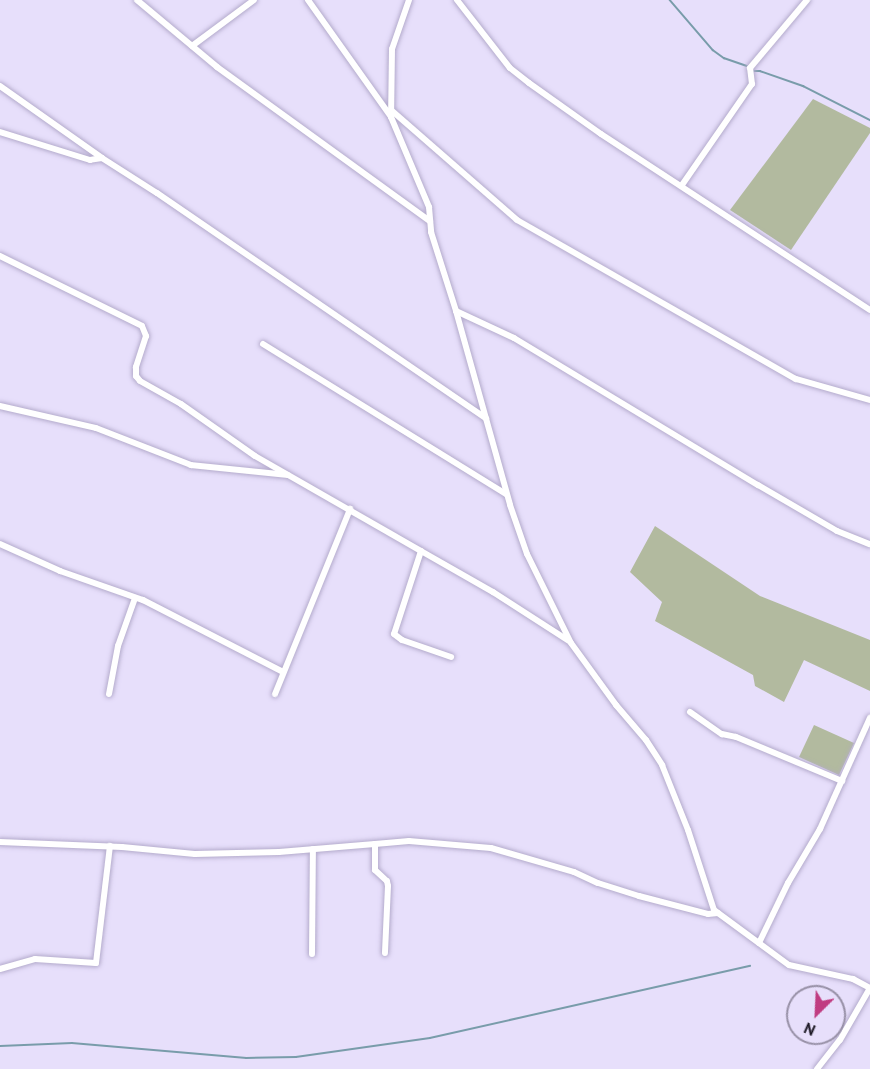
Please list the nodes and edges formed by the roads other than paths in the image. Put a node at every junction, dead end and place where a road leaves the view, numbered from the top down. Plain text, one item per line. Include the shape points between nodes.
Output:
1 (136, 0) edge
2 (254, 0) edge
3 (308, 0) edge
4 (402, 0) edge
5 (457, 0) edge
6 (807, 0) edge
7 (408, 3) edge
8 (192, 46) junction
9 (0, 86) edge
10 (391, 114) junction
11 (0, 132) edge
12 (102, 158) junction
13 (682, 185) junction
14 (430, 221) junction
15 (0, 256) edge
16 (870, 310) edge
17 (456, 311) junction
18 (263, 344) dead end
19 (870, 400) edge
20 (0, 406) edge
21 (486, 418) junction
22 (291, 476) junction
23 (507, 495) junction
24 (350, 509) junction
25 (0, 544) edge
26 (870, 544) edge
27 (421, 550) junction
28 (135, 598) junction
29 (571, 643) junction
30 (451, 657) dead end
31 (283, 672) junction
32 (109, 694) dead end
33 (275, 694) dead end
34 (690, 712) dead end
35 (870, 718) edge
36 (842, 781) junction
37 (0, 842) edge
38 (375, 844) junction
39 (110, 846) junction
40 (314, 849) junction
41 (718, 914) junction
42 (759, 943) junction
43 (385, 953) dead end
44 (312, 954) dead end
45 (0, 969) edge
46 (870, 988) edge
47 (817, 1069) edge

1 - 8 street
2 - 8 street
3 - 10 street
4 - 7 street
5 - 13 street via 510,68
6 - 13 street via 750,68 752,84
7 - 10 street via 392,49
8 - 14 street
9 - 12 street
10 - 14 street via 429,207
10 - 19 street via 518,220 796,379
11 - 12 street via 90,160
12 - 21 street
13 - 16 street
14 - 17 street
15 - 22 street via 142,326 146,336 136,367 140,381
17 - 21 street
17 - 26 street via 514,338 837,531
18 - 23 street
20 - 22 street via 96,428 191,465
21 - 23 street
22 - 24 street
23 - 29 street via 527,554
24 - 27 street
24 - 31 street
25 - 28 street
27 - 29 street
27 - 30 street via 394,634
28 - 31 street
28 - 32 street via 118,646
29 - 41 street via 662,765 688,830 707,896
31 - 33 street
34 - 36 street via 722,734
35 - 36 street
36 - 42 street
37 - 39 street
38 - 40 street
38 - 41 street via 409,841 491,848 639,896
38 - 43 street via 375,870 388,886
39 - 40 street via 195,854
39 - 45 street via 96,963 34,959
40 - 44 street
41 - 42 street
42 - 46 street via 789,965 853,979
46 - 47 street via 840,1040

